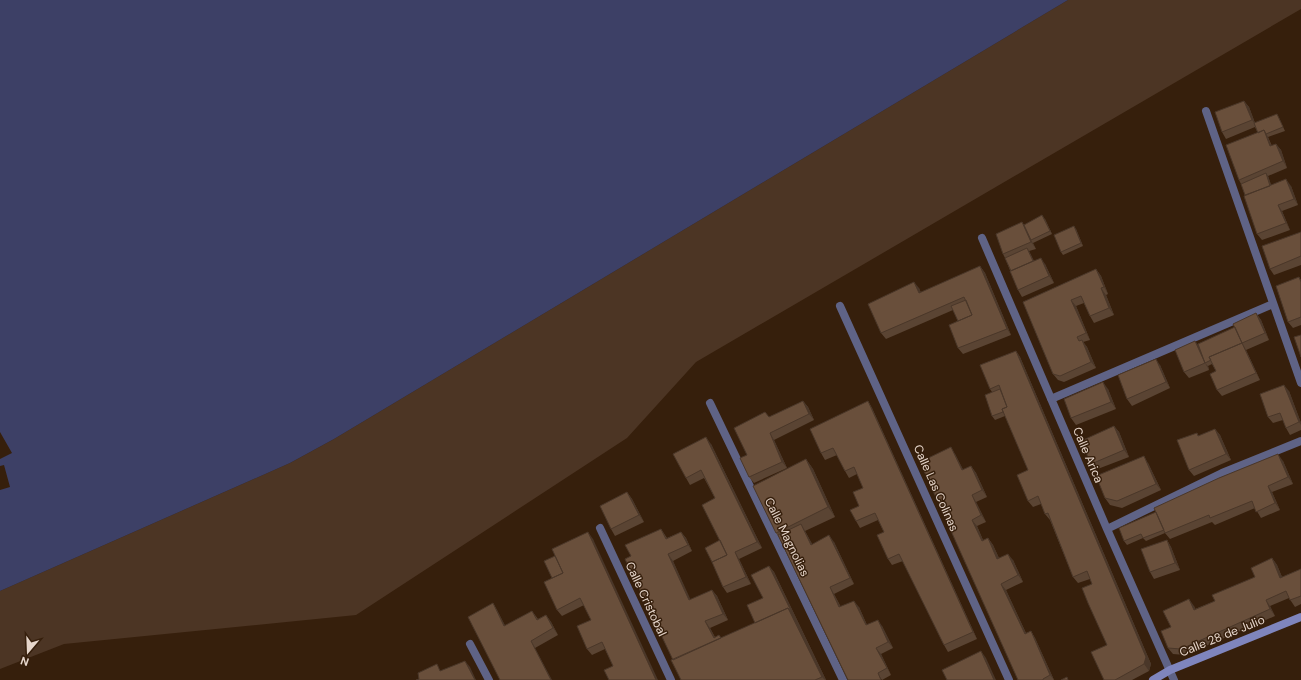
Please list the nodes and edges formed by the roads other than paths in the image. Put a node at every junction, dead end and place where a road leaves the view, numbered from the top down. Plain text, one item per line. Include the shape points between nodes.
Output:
1 (1206, 111) dead end
2 (982, 238) dead end
3 (1273, 304) junction
4 (840, 306) dead end
5 (1301, 383) edge
6 (1051, 399) junction
7 (710, 403) dead end
8 (1301, 441) edge
9 (600, 528) dead end
10 (1107, 529) junction
11 (1301, 617) edge
12 (470, 644) dead end
13 (1170, 670) junction
14 (489, 680) edge
15 (671, 680) edge
16 (843, 680) edge
17 (1009, 680) edge
18 (1153, 680) edge
19 (1174, 680) edge

1 - 3 street
2 - 6 street, Calle Arica
3 - 5 street
3 - 6 street
4 - 17 street, Calle Las Colinas
6 - 10 street, Calle Arica
7 - 16 street, Calle Magnolias
8 - 10 street via 1222,473
9 - 15 street, Calle Cristobal
10 - 13 street, Calle Arica
11 - 13 street, Calle 28 de Julio
12 - 14 street
13 - 18 street, Calle 28 de Julio
13 - 19 street, Calle Arica

